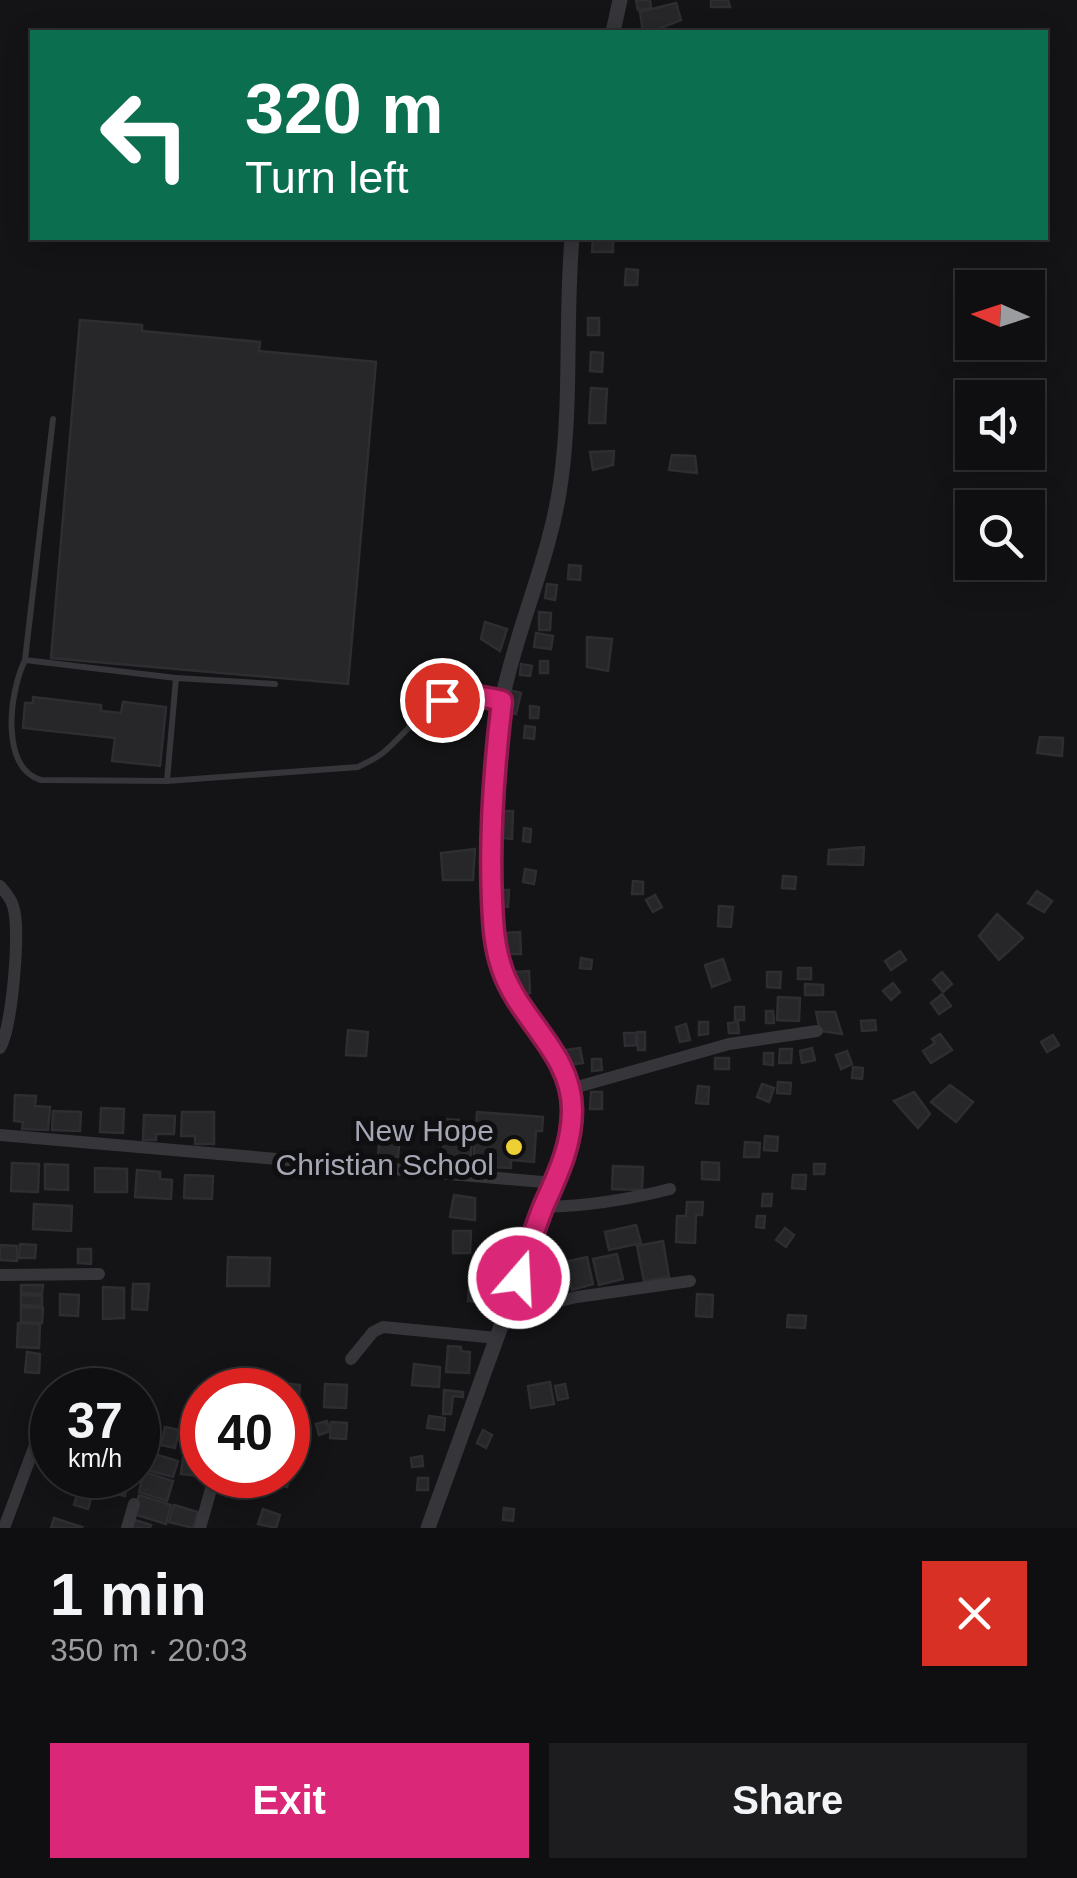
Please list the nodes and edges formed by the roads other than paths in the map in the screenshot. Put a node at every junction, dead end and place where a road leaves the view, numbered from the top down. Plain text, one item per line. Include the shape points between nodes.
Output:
1 (620, 0) edge
2 (613, 30) edge
3 (572, 240) edge
4 (53, 419) dead end
5 (25, 660) junction
6 (176, 678) junction
7 (275, 684) dead end
8 (502, 701) junction
9 (167, 782) junction
10 (0, 886) edge
11 (816, 1031) dead end
12 (0, 1048) edge
13 (570, 1088) junction
14 (0, 1135) edge
15 (555, 1183) junction
16 (670, 1189) dead end
17 (544, 1207) junction
18 (0, 1274) edge
19 (99, 1274) dead end
20 (690, 1281) dead end
21 (506, 1313) junction
22 (497, 1338) junction
23 (351, 1359) dead end
24 (30, 1458) edge
25 (208, 1498) edge
26 (134, 1504) dead end
27 (4, 1528) edge
28 (128, 1528) edge
29 (200, 1528) edge
30 (428, 1528) edge

1 - 2 street
3 - 8 street via 561,483
4 - 5 lane
5 - 6 lane
5 - 9 lane via 14,686 9,737 12,756 30,778
6 - 7 lane
6 - 9 lane
8 - 9 lane via 476,694 442,700 358,767
8 - 13 street via 492,806 496,947 507,983
10 - 12 street via 15,909 16,933
11 - 13 street via 729,1044
13 - 15 street via 569,1138
14 - 15 street
15 - 17 street
16 - 17 street
17 - 21 street
18 - 19 street
20 - 21 street
21 - 22 street
22 - 23 street via 383,1326
22 - 30 street
24 - 27 street
25 - 29 street
26 - 28 street

